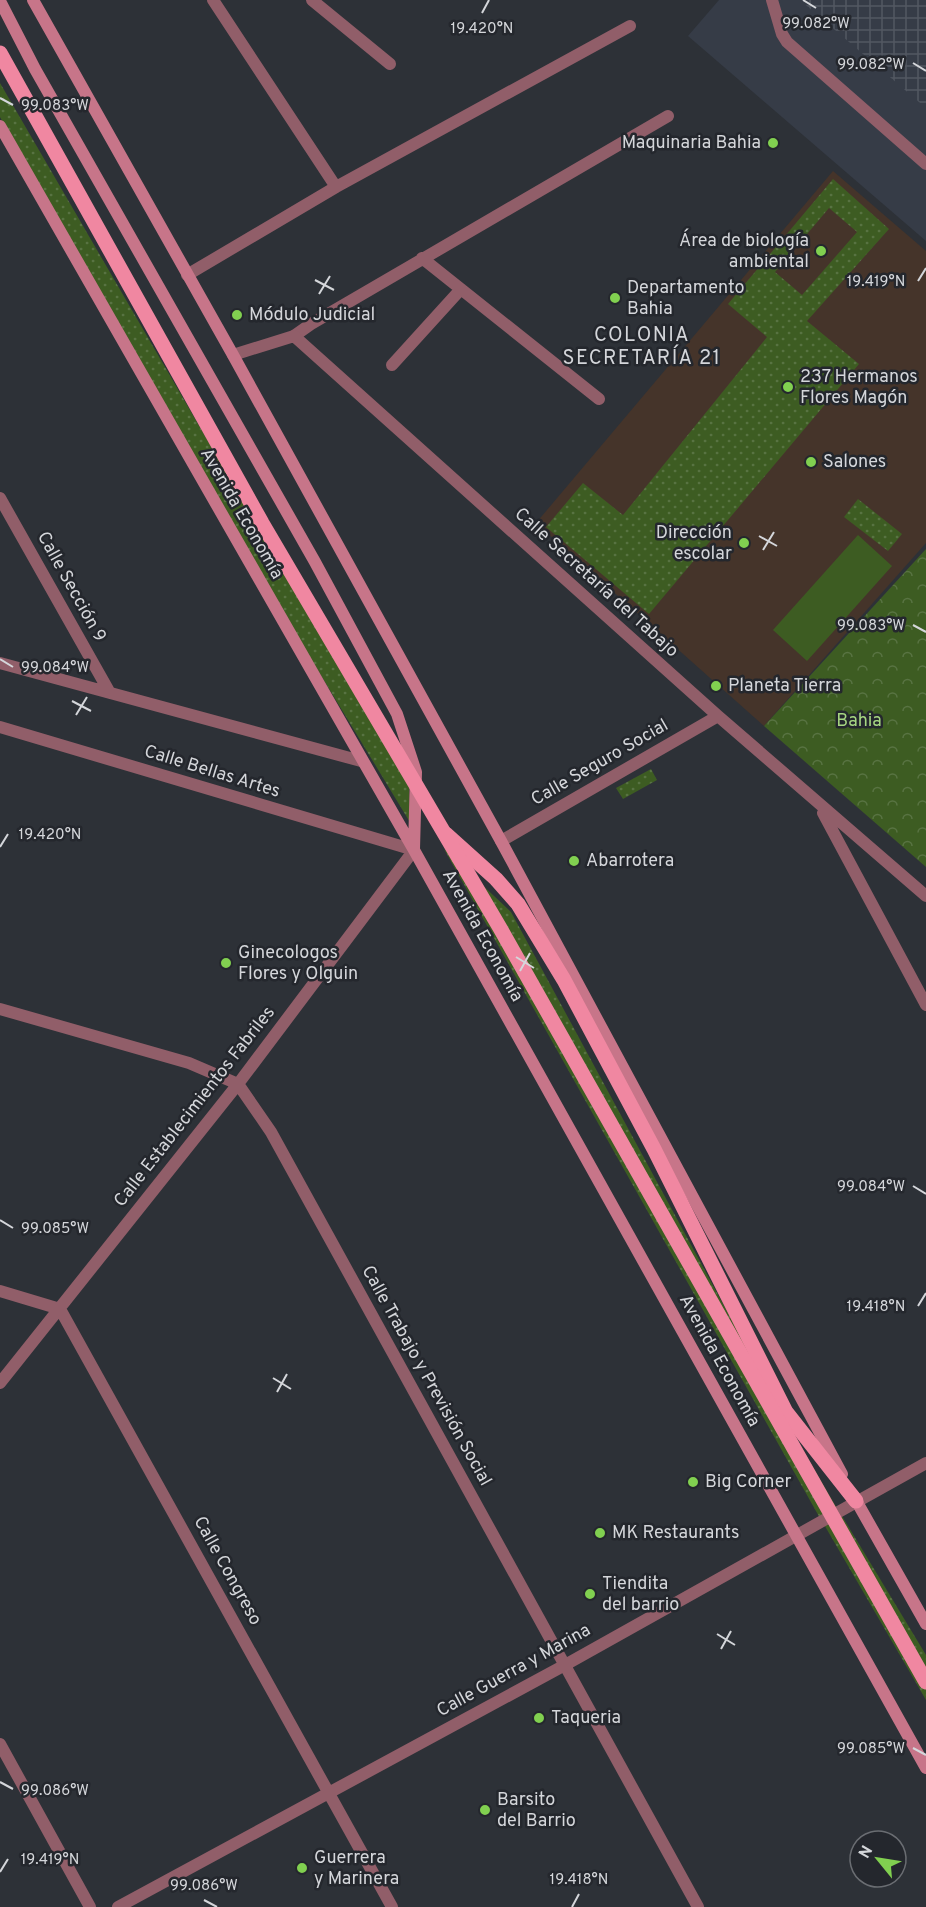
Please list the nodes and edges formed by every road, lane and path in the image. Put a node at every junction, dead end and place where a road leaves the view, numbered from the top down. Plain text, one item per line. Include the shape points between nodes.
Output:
1 (33, 0) edge
2 (213, 0) edge
3 (312, 0) edge
4 (772, 0) edge
5 (0, 1) edge
6 (630, 26) dead end
7 (0, 53) edge
8 (390, 64) dead end
9 (668, 116) dead end
10 (0, 126) edge
11 (926, 164) edge
12 (336, 187) junction
13 (422, 258) junction
14 (187, 275) junction
15 (461, 289) junction
16 (294, 336) junction
17 (233, 355) junction
18 (392, 365) dead end
19 (599, 399) dead end
20 (0, 498) edge
21 (0, 663) edge
22 (110, 693) junction
23 (718, 716) junction
24 (0, 728) edge
25 (361, 761) junction
26 (820, 806) junction
27 (446, 834) junction
28 (501, 841) junction
29 (414, 850) junction
30 (926, 896) edge
31 (926, 1005) edge
32 (0, 1009) edge
33 (238, 1084) junction
34 (0, 1291) edge
35 (60, 1309) junction
36 (0, 1383) edge
37 (926, 1464) edge
38 (856, 1501) junction
39 (795, 1534) junction
40 (926, 1624) edge
41 (565, 1665) junction
42 (926, 1682) edge
43 (0, 1744) edge
44 (926, 1768) edge
45 (330, 1792) junction
46 (90, 1907) edge
47 (118, 1907) edge
48 (392, 1907) edge
49 (698, 1907) edge

1 - 14 main road
2 - 12 street
3 - 8 street
4 - 11 street via 787,42
5 - 29 main road via 397,714 416,772
6 - 12 street
7 - 27 main road, bridge via 262,524
9 - 13 street
10 - 25 main road, Avenida Economía
12 - 14 street
13 - 15 street
13 - 16 street
14 - 17 main road
15 - 18 street
15 - 19 street
16 - 17 street
16 - 23 street, Calle Secretaría del Tabajo
17 - 28 main road
20 - 22 street, Calle Sección 9
21 - 22 street
22 - 25 street
23 - 26 street, Calle Secretaría del Tabajo
23 - 28 street, Calle Seguro Social
24 - 29 street, Calle Bellas Artes
25 - 29 main road, Avenida Economía
26 - 30 street, Calle Secretaría del Tabajo
26 - 31 street
27 - 38 main road via 518,904 564,980 654,1149 786,1412
27 - 42 main road, bridge
28 - 38 main road
29 - 33 street, Calle Establecimientos Fabriles
29 - 39 main road, Avenida Economía
32 - 33 street via 189,1063
33 - 35 street, Calle Establecimientos Fabriles
33 - 41 street, Calle Trabajo y Previsión Social via 270,1132
34 - 35 street
35 - 36 street, Calle Establecimientos Fabriles
35 - 45 street, Calle Congreso
37 - 38 street, Calle Guerra y Marina
38 - 39 street, Calle Guerra y Marina
38 - 40 main road
39 - 41 street, Calle Guerra y Marina
39 - 44 main road, Avenida Economía
41 - 45 street, Calle Guerra y Marina
41 - 49 street, Calle Trabajo y Previsión Social
43 - 46 street
45 - 47 street, Calle Guerra y Marina
45 - 48 street, Calle Congreso

